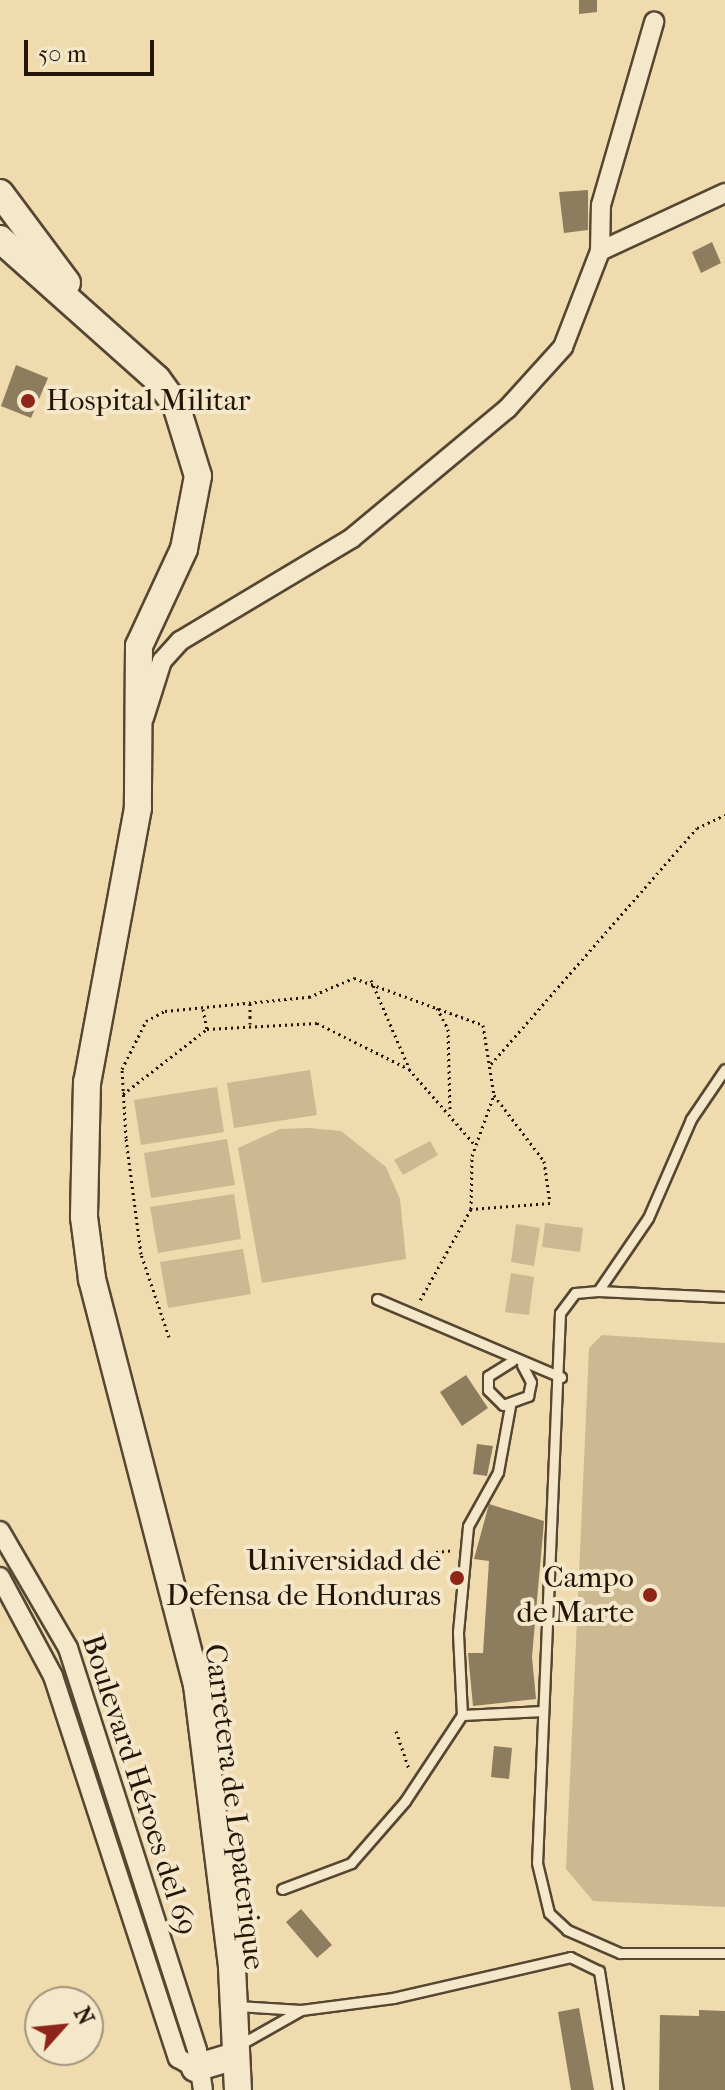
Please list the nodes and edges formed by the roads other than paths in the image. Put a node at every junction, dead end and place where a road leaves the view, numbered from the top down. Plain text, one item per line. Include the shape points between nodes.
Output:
1 (654, 22) dead end
2 (725, 193) edge
3 (5, 204) edge
4 (0, 239) edge
5 (600, 251) junction
6 (102, 331) junction
7 (139, 732) junction
8 (725, 1069) edge
9 (598, 1291) junction
10 (725, 1297) edge
11 (377, 1299) dead end
12 (516, 1362) junction
13 (561, 1377) junction
14 (510, 1406) junction
15 (0, 1531) edge
16 (0, 1577) edge
17 (543, 1711) junction
18 (462, 1715) junction
19 (282, 1889) dead end
20 (725, 1953) edge
21 (232, 2005) junction
22 (301, 2010) junction
23 (235, 2052) junction
24 (199, 2079) edge
25 (238, 2090) edge
26 (618, 2090) edge

1 - 5 street via 601,205
2 - 5 street
3 - 6 main road, Carretera de Lepaterique
4 - 6 main road, Carretera de Lepaterique
5 - 7 street via 563,347 507,409 352,538 180,641 162,661
6 - 7 main road, Carretera de Lepaterique via 176,405 198,476 184,549 139,646
7 - 21 main road, Carretera de Lepaterique via 127,888 102,974 87,1082 84,1217 92,1279 197,1685
8 - 9 lane via 691,1119 648,1218
9 - 10 lane
9 - 13 lane via 575,1293 560,1313
11 - 12 lane
12 - 13 lane
12 - 14 lane via 531,1389
12 - 14 lane via 492,1369 487,1383 491,1397
13 - 17 lane
14 - 18 lane via 498,1472 468,1526 458,1632
15 - 24 street, Boulevard Héroes del 69 via 68,1648 197,2050
16 - 24 street, Boulevard Héroes del 69 via 53,1676 178,2058
17 - 18 lane
17 - 20 lane via 537,1863 549,1913 620,1953
18 - 19 lane via 415,1785 351,1863
21 - 22 lane
21 - 23 main road, Carretera de Lepaterique
22 - 23 lane
22 - 26 lane via 432,1990 554,1957 585,1961 599,1971
23 - 24 main road
23 - 25 main road, Carretera de Lepaterique

